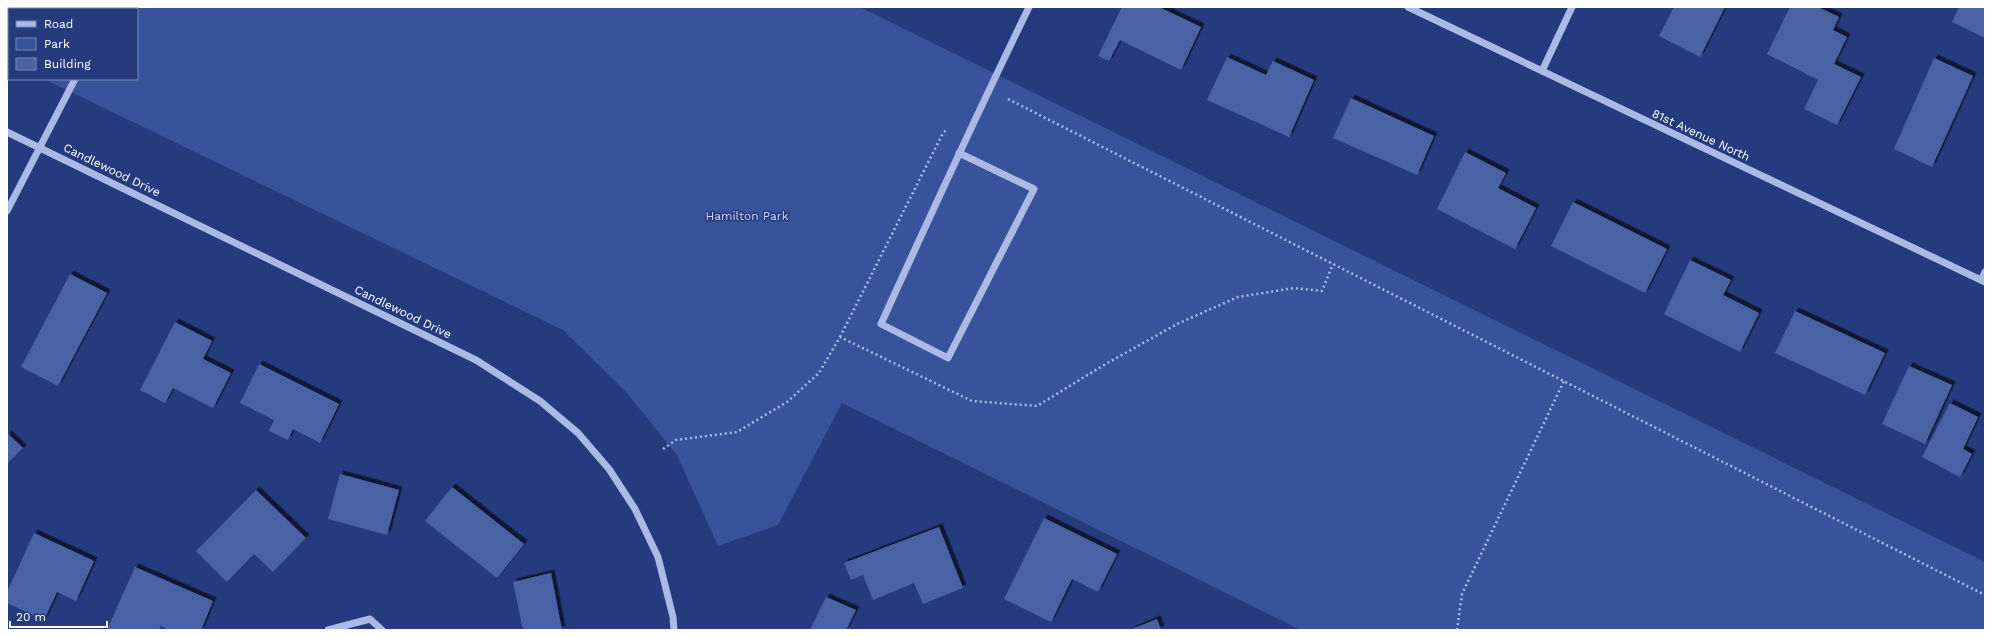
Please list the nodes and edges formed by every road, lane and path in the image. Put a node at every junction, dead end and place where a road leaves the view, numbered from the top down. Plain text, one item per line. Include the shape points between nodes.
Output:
1 (1029, 7) edge
2 (1408, 7) edge
3 (1572, 7) edge
4 (1542, 71) junction
5 (75, 80) edge
6 (989, 89) junction
7 (948, 127) dead end
8 (7, 132) edge
9 (41, 148) junction
10 (960, 153) junction
11 (7, 211) edge
12 (1333, 264) junction
13 (1985, 272) edge
14 (1983, 281) edge
15 (840, 337) junction
16 (1564, 381) junction
17 (663, 449) dead end
18 (1985, 595) edge
19 (328, 630) edge
20 (382, 630) edge
21 (674, 630) edge
22 (1458, 630) edge

1 - 6 street
2 - 4 street, 81st Avenue North
3 - 4 street
4 - 14 street, 81st Avenue North
5 - 9 street
6 - 10 street
6 - 12 path
7 - 15 path
8 - 9 street, Candlewood Drive
9 - 11 street
9 - 21 street, Candlewood Drive via 476,360 540,401 578,433 609,469 635,509 658,557 674,617
10 - 10 street via 881,324 948,358 1034,189
12 - 15 path via 1322,292 1294,288 1238,298 1177,324 1104,364 1037,406 972,401
12 - 16 path
13 - 14 street
15 - 17 path via 818,373 787,402 737,432 676,440
16 - 18 path
16 - 22 path via 1462,594
19 - 20 street via 370,619

